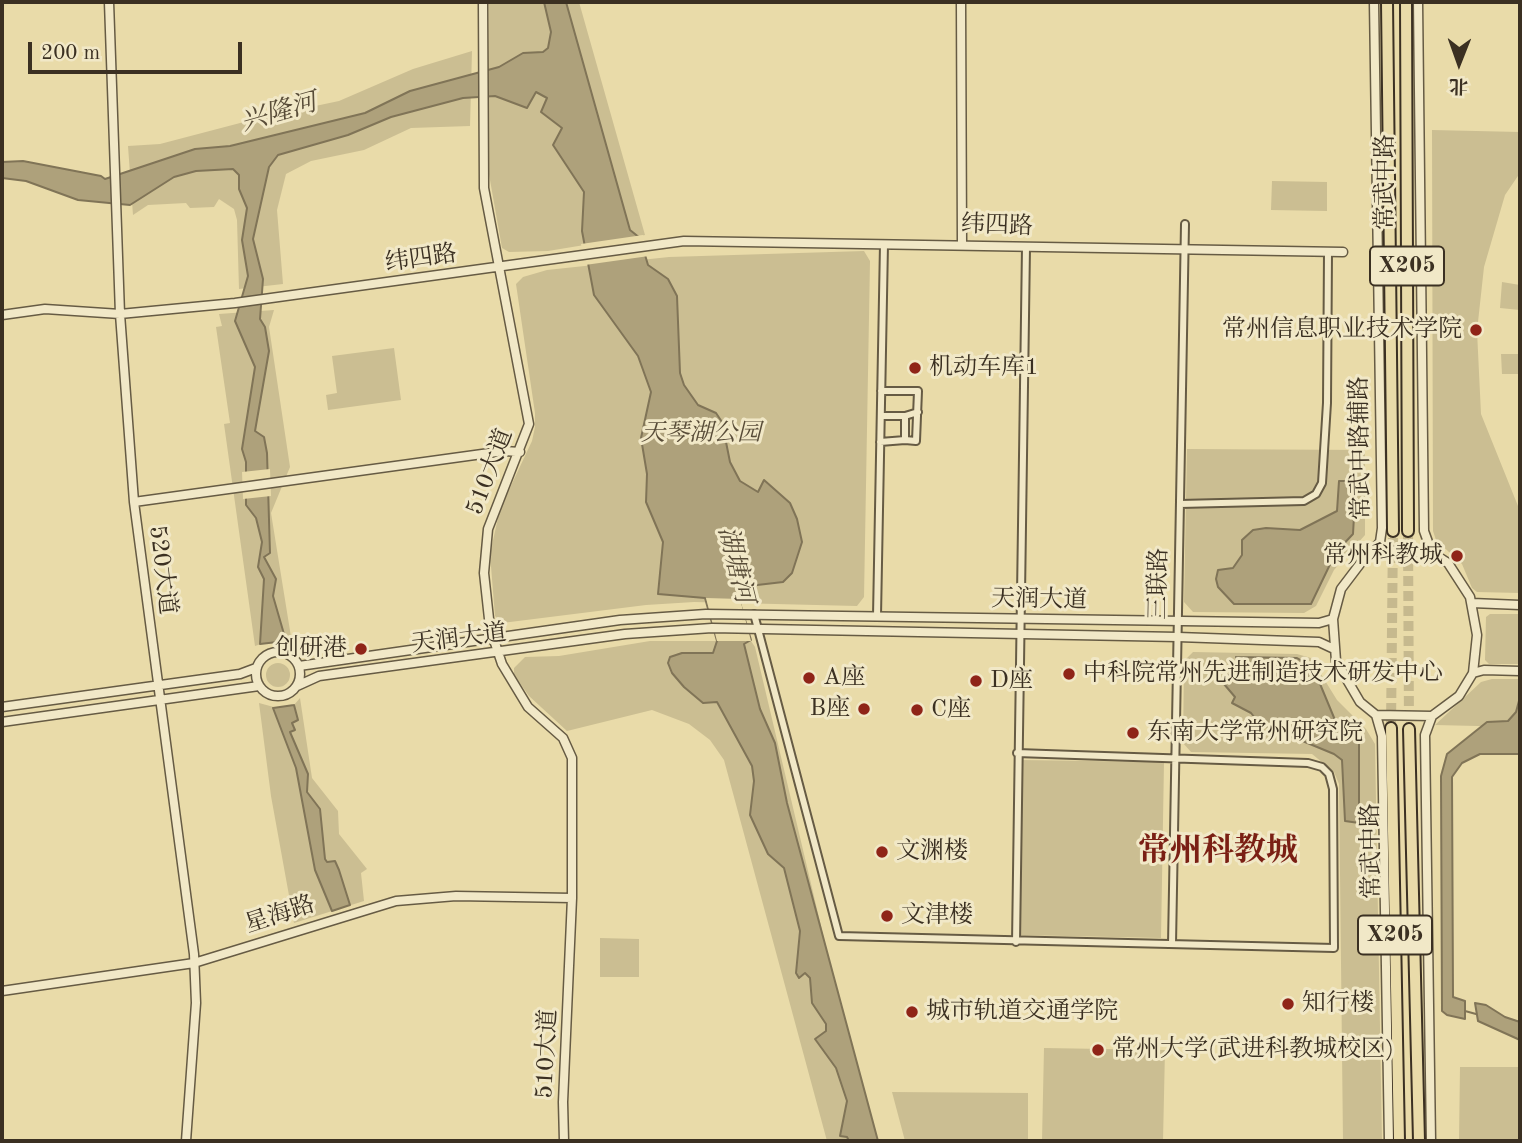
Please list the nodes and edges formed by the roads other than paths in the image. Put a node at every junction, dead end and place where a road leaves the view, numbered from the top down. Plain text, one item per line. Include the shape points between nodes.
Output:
1 (109, 2) edge
2 (483, 2) edge
3 (961, 2) edge
4 (1374, 2) edge
5 (1387, 2) edge
6 (1406, 2) edge
7 (1418, 2) edge
8 (1185, 224) dead end
9 (884, 244) junction
10 (962, 244) junction
11 (1026, 247) junction
12 (1184, 250) junction
13 (1328, 252) junction
14 (1343, 252) dead end
15 (501, 267) junction
16 (120, 314) junction
17 (2, 315) edge
18 (881, 391) junction
19 (918, 412) junction
20 (881, 416) junction
21 (905, 416) junction
22 (905, 440) junction
23 (880, 442) junction
24 (520, 452) junction
25 (134, 502) junction
26 (1180, 504) junction
27 (1393, 531) tunnel mouth
28 (1408, 531) tunnel mouth
29 (1432, 553) junction
30 (1369, 554) junction
31 (1472, 603) junction
32 (1520, 605) edge
33 (754, 614) junction
34 (877, 616) junction
35 (1020, 618) junction
36 (1333, 619) junction
37 (1178, 622) junction
38 (752, 628) junction
39 (1019, 634) junction
40 (1178, 637) junction
41 (494, 639) junction
42 (1334, 649) junction
43 (499, 651) junction
44 (299, 666) junction
45 (256, 668) junction
46 (1520, 671) edge
47 (1473, 673) junction
48 (157, 685) junction
49 (259, 686) junction
50 (297, 686) junction
51 (159, 699) junction
52 (2, 707) edge
53 (1376, 715) junction
54 (1432, 716) junction
55 (2, 722) edge
56 (1391, 728) tunnel mouth
57 (1409, 729) tunnel mouth
58 (1017, 753) junction
59 (1175, 761) junction
60 (572, 898) junction
61 (1016, 942) junction
62 (1172, 944) junction
63 (194, 963) junction
64 (2, 991) edge
65 (186, 1141) edge
66 (564, 1141) edge
67 (1388, 1141) edge
68 (1399, 1141) edge
69 (1419, 1141) edge
70 (1432, 1141) edge

1 - 16 street, 520大道
2 - 15 street, 510大道 via 484,188
3 - 10 street
4 - 30 street, 常武中路辅路 via 1382,528 1380,542
5 - 27 main road, 常武中路 / X205
6 - 28 main road, 常武中路 / X205
7 - 29 street via 1424,531
8 - 12 street, 三联路
9 - 10 street, 纬四路
9 - 15 street, 纬四路 via 684,241
9 - 18 street
10 - 11 street, 纬四路
11 - 12 street, 纬四路
11 - 35 street
12 - 13 street, 纬四路
12 - 26 street, 三联路
13 - 14 street, 纬四路
13 - 26 street via 1322,483 1304,501
15 - 16 street, 纬四路
15 - 24 street, 510大道 via 528,409
16 - 17 street via 45,309
16 - 25 street, 520大道
18 - 19 street via 918,391
18 - 20 street
19 - 21 street
19 - 22 street via 917,444
20 - 21 street
20 - 23 street
21 - 22 street
22 - 23 street
23 - 34 street
24 - 25 street
24 - 41 street, 510大道 via 497,502 485,551 486,597
25 - 48 street, 520大道
26 - 37 street, 三联路
29 - 30 street via 1398,549
29 - 31 street via 1448,563
30 - 36 street via 1341,589
31 - 32 street
31 - 47 street via 1477,635
33 - 34 street, 天润大道
33 - 38 street
33 - 41 street, 天润大道 via 620,620
34 - 35 street, 天润大道
35 - 37 street, 天润大道
35 - 39 street
36 - 37 street, 天润大道 via 1319,624
36 - 42 street
37 - 40 street, 三联路
38 - 39 street, 天润大道
38 - 43 street, 天润大道 via 625,634
38 - 61 street via 839,936
39 - 40 street, 天润大道
39 - 58 street
40 - 42 street, 天润大道 via 1319,642
40 - 59 street, 三联路
41 - 43 street, 510大道
41 - 44 street, 天润大道
42 - 53 street via 1346,683
43 - 50 street, 天润大道 via 319,676
43 - 60 street, 510大道 via 518,693 563,738 572,758
44 - 45 street, 天润大道 via 290,655 276,652 263,657
44 - 50 street
45 - 48 street, 天润大道
45 - 49 street
46 - 47 street
47 - 54 street via 1459,696
48 - 51 street, 520大道
48 - 52 street, 天润大道
49 - 50 street, 天润大道 via 278,696
49 - 51 street, 天润大道
51 - 55 street, 天润大道
51 - 63 street, 520大道
53 - 54 street
53 - 67 street via 1382,736
54 - 70 street via 1425,735
56 - 68 main road, 常武中路 / X205
57 - 69 main road, 常武中路 / X205
58 - 59 street
58 - 61 street
59 - 62 street, 三联路
59 - 62 street via 1308,763 1329,774 1334,789 1334,948
60 - 63 street, 星海路 via 456,895 396,901
60 - 66 street, 510大道
61 - 62 street
63 - 64 street, 星海路
63 - 65 street, 520大道 via 194,1054

